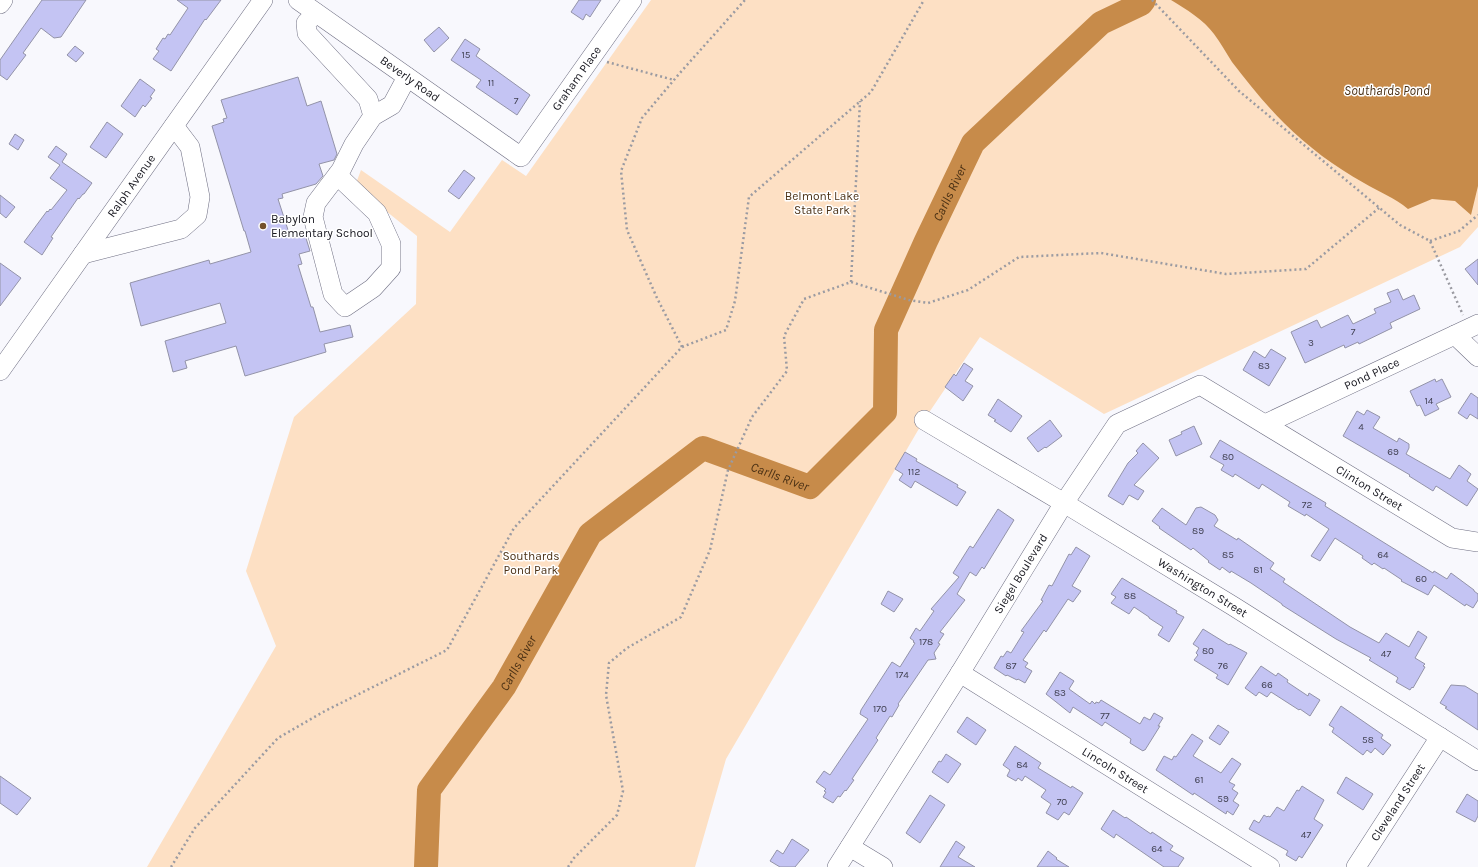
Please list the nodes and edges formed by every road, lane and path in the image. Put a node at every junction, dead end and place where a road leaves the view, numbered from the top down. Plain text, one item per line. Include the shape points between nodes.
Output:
1 (3, 0) edge
2 (263, 0) edge
3 (298, 0) edge
4 (632, 0) edge
5 (745, 0) edge
6 (924, 0) edge
7 (1152, 1) edge
8 (0, 4) edge
9 (316, 13) junction
10 (591, 58) junction
11 (407, 77) junction
12 (674, 80) junction
13 (860, 101) junction
14 (373, 116) junction
15 (174, 126) junction
16 (521, 158) joint
17 (337, 176) junction
18 (1379, 208) junction
19 (1478, 215) edge
20 (1430, 241) junction
21 (83, 254) junction
22 (851, 282) junction
23 (1467, 329) edge
24 (682, 347) junction
25 (1478, 357) edge
26 (0, 371) edge
27 (924, 420) dead end
28 (1265, 424) junction
29 (1064, 503) junction
30 (1478, 542) edge
31 (960, 673) junction
32 (1440, 737) junction
33 (1478, 762) edge
34 (850, 847) junction
35 (171, 867) edge
36 (568, 867) edge
37 (837, 867) edge
38 (883, 867) edge
39 (1270, 867) edge
40 (1356, 867) edge

1 - 8 street
2 - 15 street, Ralph Avenue
3 - 9 street, Beverly Road
4 - 10 street, Graham Place
5 - 12 path
6 - 13 path via 871,92
7 - 18 path via 1239,91
9 - 11 street, Beverly Road
9 - 14 street via 306,24 307,33 368,99
10 - 12 path
10 - 16 street, Graham Place
11 - 14 street via 392,105
11 - 16 street, Beverly Road
12 - 24 path via 642,118 621,171 627,230 656,298
13 - 22 path
13 - 24 path via 749,197 735,301 726,330
14 - 17 street
15 - 21 street, Ralph Avenue
15 - 21 street via 190,147 200,197 197,215 181,229
17 - 17 street via 316,203 313,217 333,294 345,307 373,288 391,268 391,244 377,213
18 - 20 path via 1400,226
18 - 22 path via 1306,269 1226,274 1101,253 1019,257 968,290 928,303 909,300
19 - 20 path via 1459,231
20 - 23 path
21 - 26 street, Ralph Avenue
22 - 36 path via 804,299 784,336 787,371 752,417 728,470 710,550 681,618 627,648 609,663 606,695 623,791 617,815
23 - 25 street
23 - 28 street, Pond Place
24 - 35 path via 514,528 447,650 278,738 195,828
27 - 29 street, Washington Street
28 - 29 street, Siegel Boulevard via 1200,385 1117,424
28 - 30 street, Clinton Street via 1452,538
29 - 31 street, Siegel Boulevard
29 - 32 street, Washington Street
31 - 34 street, Siegel Boulevard
31 - 39 street, Lincoln Street
32 - 33 street, Washington Street
32 - 40 street, Cleveland Street
34 - 37 street, Siegel Boulevard
34 - 38 street

